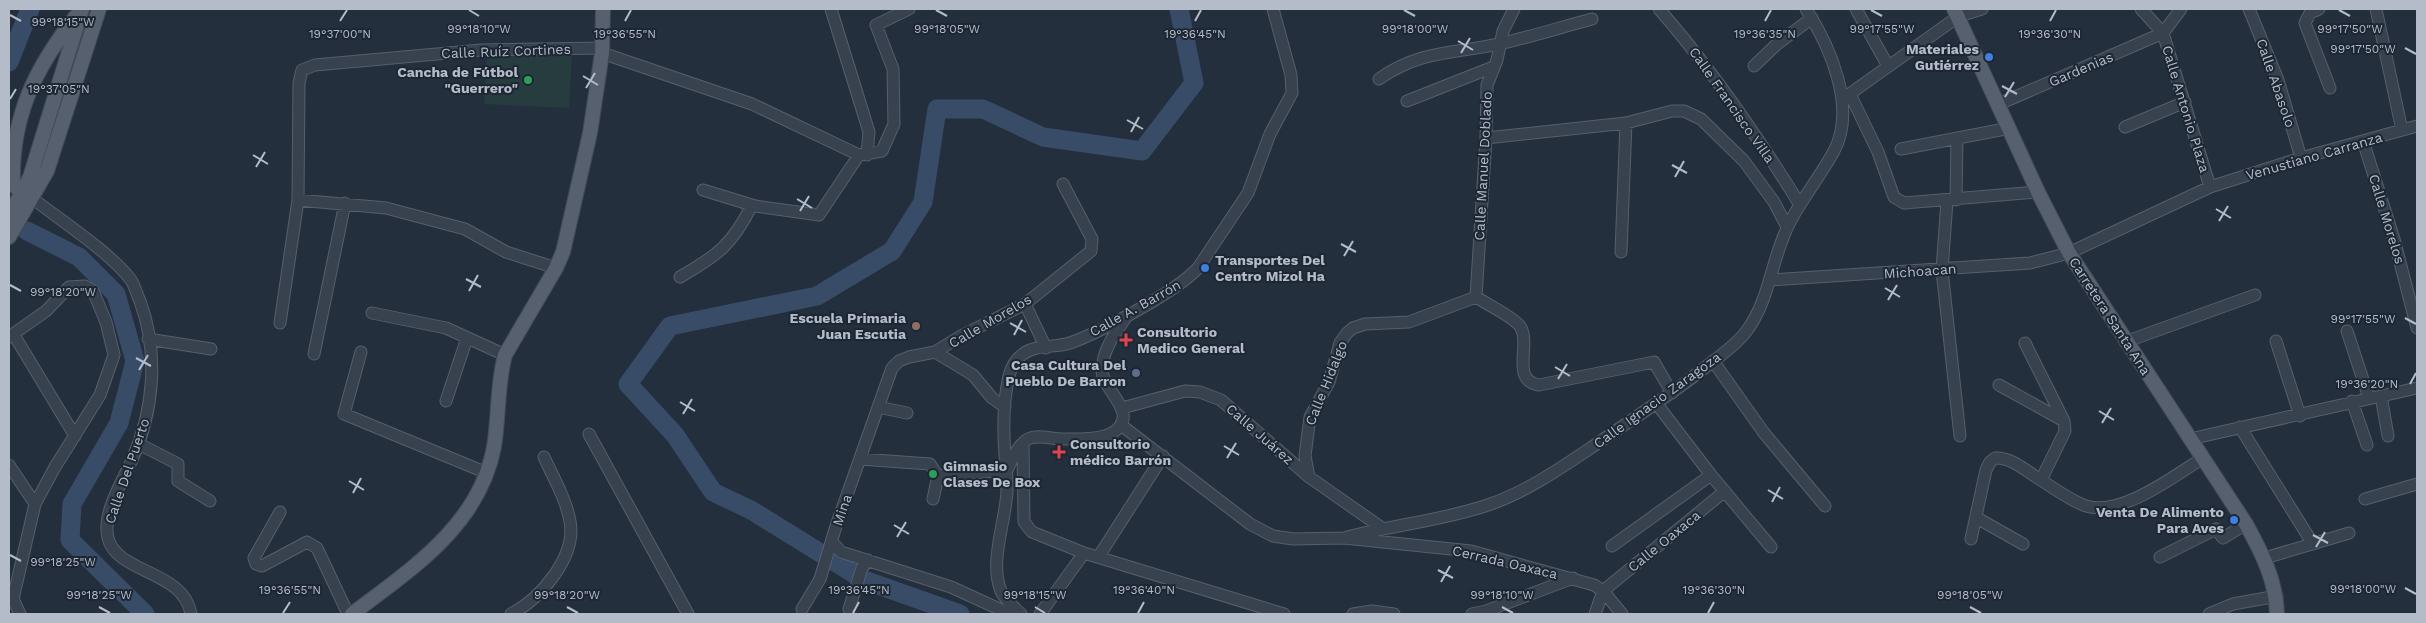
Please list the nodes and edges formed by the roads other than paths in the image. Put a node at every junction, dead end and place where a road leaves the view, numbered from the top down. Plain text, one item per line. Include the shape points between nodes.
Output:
1 (99, 9) edge
2 (603, 9) edge
3 (831, 9) edge
4 (909, 9) edge
5 (1273, 9) edge
6 (1514, 9) edge
7 (1659, 9) edge
8 (1856, 9) edge
9 (1982, 9) edge
10 (2141, 9) edge
11 (2181, 9) edge
12 (2249, 9) edge
13 (2319, 9) edge
14 (2376, 9) edge
15 (81, 10) edge
16 (1809, 13) edge
17 (1956, 13) edge
18 (1592, 19) dead end
19 (2163, 33) junction
20 (1501, 44) junction
21 (602, 50) junction
22 (1754, 66) dead end
23 (1888, 66) junction
24 (1493, 67) junction
25 (1379, 80) dead end
26 (2330, 88) dead end
27 (1846, 97) junction
28 (1408, 101) dead end
29 (2186, 102) junction
30 (2000, 104) junction
31 (1626, 123) junction
32 (2125, 127) dead end
33 (2010, 128) junction
34 (2417, 128) edge
35 (2402, 130) junction
36 (1486, 138) junction
37 (1957, 139) junction
38 (2363, 141) junction
39 (1901, 149) dead end
40 (863, 155) junction
41 (2301, 158) junction
42 (1063, 184) dead end
43 (2210, 187) junction
44 (704, 190) dead end
45 (2038, 192) junction
46 (27, 196) junction
47 (298, 200) junction
48 (1952, 200) junction
49 (345, 203) junction
50 (752, 204) junction
51 (1800, 205) junction
52 (9, 216) edge
53 (1787, 227) junction
54 (9, 236) edge
55 (1621, 252) dead end
56 (2069, 253) junction
57 (556, 268) junction
58 (1942, 270) junction
59 (680, 277) dead end
60 (1770, 280) junction
61 (2255, 295) dead end
62 (1476, 298) junction
63 (1025, 304) junction
64 (372, 313) dead end
65 (1128, 314) junction
66 (280, 323) dead end
67 (2417, 328) edge
68 (2347, 331) dead end
69 (11, 336) edge
70 (148, 338) junction
71 (467, 338) junction
72 (2276, 341) dead end
73 (2125, 342) junction
74 (2025, 343) dead end
75 (1046, 348) junction
76 (211, 349) dead end
77 (361, 352) dead end
78 (935, 352) junction
79 (314, 354) dead end
80 (505, 356) junction
81 (1713, 361) junction
82 (1999, 385) dead end
83 (2417, 388) edge
84 (1672, 393) junction
85 (2381, 396) junction
86 (2368, 398) junction
87 (446, 401) dead end
88 (2352, 401) junction
89 (1656, 403) junction
90 (878, 407) junction
91 (1005, 407) junction
92 (1122, 408) junction
93 (907, 413) dead end
94 (2300, 416) junction
95 (2064, 421) junction
96 (1121, 425) junction
97 (2240, 427) junction
98 (589, 434) dead end
99 (75, 436) junction
100 (1960, 436) dead end
101 (2388, 436) dead end
102 (2190, 439) junction
103 (1023, 443) junction
104 (139, 444) junction
105 (2367, 445) dead end
106 (544, 456) dead end
107 (1163, 456) junction
108 (2203, 458) junction
109 (860, 459) junction
110 (9, 465) edge
111 (1007, 470) junction
112 (487, 473) junction
113 (1711, 475) junction
114 (938, 476) junction
115 (1309, 477) junction
116 (2041, 480) junction
117 (2417, 484) edge
118 (1725, 492) junction
119 (933, 499) dead end
120 (2366, 499) dead end
121 (210, 501) dead end
122 (35, 504) junction
123 (1825, 506) dead end
124 (280, 512) dead end
125 (1977, 518) junction
126 (2246, 524) junction
127 (1382, 528) junction
128 (2349, 533) dead end
129 (1344, 538) junction
130 (1971, 539) dead end
131 (2023, 544) dead end
132 (2313, 544) junction
133 (1612, 546) dead end
134 (831, 547) junction
135 (1771, 547) dead end
136 (1084, 553) junction
137 (1099, 556) junction
138 (2160, 557) dead end
139 (2265, 558) junction
140 (865, 564) junction
141 (556, 574) junction
142 (1573, 578) junction
143 (1603, 591) junction
144 (11, 596) edge
145 (2277, 596) junction
146 (802, 608) dead end
147 (849, 609) dead end
148 (20, 614) edge
149 (191, 614) edge
150 (350, 614) edge
151 (505, 614) edge
152 (511, 614) edge
153 (688, 614) edge
154 (1010, 614) edge
155 (1021, 614) edge
156 (1040, 614) edge
157 (1284, 614) edge
158 (1353, 614) edge
159 (1387, 614) edge
160 (1472, 614) edge
161 (1595, 614) edge
162 (1622, 614) edge
163 (2209, 614) edge
164 (2277, 614) edge

1 - 46 main road via 47,171
2 - 21 main road
3 - 40 street via 869,132
4 - 40 street via 876,25 893,69 894,124 882,151
5 - 65 street, Calle A. Barrón via 1291,75 1292,93 1273,128 1248,193 1190,277
6 - 20 street, Calle Manuel Doblado
7 - 51 street, Calle Francisco Villa via 1695,50 1753,129
8 - 23 street
9 - 17 street
10 - 19 street, Calle Antonio Plaza
11 - 19 street
12 - 41 street, Calle Abasolo via 2278,80
13 - 26 street via 2308,15 2305,23
14 - 35 street
15 - 46 main road
15 - 46 main road via 34,77 19,119 12,158 13,184
16 - 22 street
16 - 27 street, Calle Ignacio Zaragoza
17 - 23 street
17 - 30 main road, Carretera Santa Ana
18 - 20 street
19 - 29 street, Calle Antonio Plaza
19 - 30 street, Gardenias
20 - 24 street, Calle Manuel Doblado
20 - 25 street via 1418,58
21 - 40 street, Calle Ruíz Cortines via 752,104
21 - 47 street, Calle Ruíz Cortines via 481,50 314,64 302,70 299,83
21 - 57 main road via 590,133 563,252
23 - 27 street
24 - 28 street
24 - 36 street, Calle Manuel Doblado via 1487,85
27 - 48 street via 1878,152 1894,197 1904,203
27 - 51 street, Calle Ignacio Zaragoza via 1843,130 1835,150
29 - 32 street
29 - 43 street, Calle Antonio Plaza
30 - 33 main road, Carretera Santa Ana
31 - 36 street
31 - 53 street via 1684,110 1701,119 1756,176
31 - 55 street
33 - 37 street
33 - 45 main road, Carretera Santa Ana
34 - 35 street, Venustiano Carranza
35 - 38 street, Venustiano Carranza
36 - 62 street, Calle Manuel Doblado
37 - 39 street
37 - 48 street
38 - 41 street, Venustiano Carranza
38 - 67 street, Calle Morelos
40 - 50 street via 820,215
41 - 43 street, Venustiano Carranza
42 - 63 street, Calle Morelos via 1092,239 1091,251
43 - 56 street, Venustiano Carranza
44 - 50 street
45 - 48 street
45 - 56 main road, Carretera Santa Ana
46 - 52 main road
46 - 54 main road
46 - 70 street, Calle Del Puerto via 111,260 132,281
47 - 49 street
47 - 66 street
48 - 58 street
49 - 57 street via 386,208 465,229 506,252
49 - 79 street
50 - 59 street via 744,222 723,249
51 - 53 street, Calle Ignacio Zaragoza
53 - 60 street, Calle Ignacio Zaragoza
56 - 58 street, Michoacan via 2030,263
56 - 73 main road, Carretera Santa Ana
57 - 80 main road
58 - 60 street, Michoacan
58 - 100 street
60 - 81 street, Calle Ignacio Zaragoza via 1758,312 1744,334
61 - 73 street
62 - 84 street via 1518,325 1523,334 1523,370 1532,384 1654,362
62 - 115 street, Calle Hidalgo via 1409,322 1374,323 1358,326 1347,333 1340,343 1333,373 1310,417 1305,456
63 - 75 street
63 - 78 street, Calle Morelos
64 - 71 street via 446,328
65 - 75 street, Calle A. Barrón via 1072,342
65 - 92 street via 1113,337 1102,368 1103,377
68 - 86 street
69 - 99 street
69 - 99 street via 46,311 69,287 85,286 94,292 114,355 100,395
70 - 76 street
70 - 104 street, Calle Del Puerto via 152,358 151,399
71 - 80 street
71 - 87 street
72 - 94 street
73 - 102 main road, Carretera Santa Ana
74 - 95 street
75 - 91 street, Calle A. Barrón via 1036,347 1014,364
77 - 112 street via 344,414
78 - 90 street, Mina via 899,361 892,368
78 - 91 street, Calle Morelos via 973,374 992,398
80 - 112 main road via 494,446
81 - 84 street, Calle Ignacio Zaragoza
81 - 123 street via 1764,433
82 - 95 street
83 - 85 street
84 - 89 street, Calle Ignacio Zaragoza
85 - 86 street
85 - 101 street
86 - 88 street
88 - 94 street
88 - 105 street
89 - 113 street
89 - 127 street, Calle Ignacio Zaragoza via 1549,476 1508,497 1487,506
90 - 93 street
90 - 109 street, Mina
91 - 111 street, Calle A. Barrón via 1003,428
92 - 96 street via 1124,419
92 - 115 street, Calle Juárez via 1185,391 1211,396 1221,400
94 - 97 street
95 - 116 street via 2064,431
96 - 103 street via 1109,436 1064,439 1034,436
96 - 107 street
97 - 102 street
97 - 132 street
98 - 153 street
99 - 122 street
102 - 108 main road, Carretera Santa Ana
103 - 111 street
103 - 136 street via 1026,528
104 - 121 street via 178,464 178,481
104 - 149 street, Calle Del Puerto via 113,504 106,526 108,540 116,553 158,575 178,590
106 - 141 street via 570,522 568,545
107 - 129 street via 1260,530 1293,539
107 - 137 street
108 - 116 street via 2142,494 2100,508 2085,505
108 - 126 main road, Carretera Santa Ana
109 - 114 street via 930,464
109 - 134 street, Mina
110 - 122 street
111 - 114 street
111 - 155 street, Calle A. Barrón via 998,583 1002,593
112 - 150 main road via 473,503 454,530 428,556
113 - 118 street
113 - 133 street
114 - 119 street
115 - 127 street, Calle Juárez
116 - 125 street via 2002,457 1995,458 1986,470
117 - 120 street
118 - 135 street
118 - 143 street, Calle Oaxaca
122 - 144 street
124 - 150 street via 254,558 256,564 262,566 307,542 316,548
125 - 130 street
125 - 131 street
126 - 138 street via 2223,538 2216,529
126 - 139 main road, Carretera Santa Ana
127 - 129 street, Calle Ignacio Zaragoza
128 - 132 street
129 - 142 street, Cerrada Oaxaca via 1471,551
132 - 139 street
134 - 140 street, Mina
134 - 146 street via 820,580
136 - 137 street
136 - 156 street
137 - 157 street
139 - 145 main road, Carretera Santa Ana
140 - 147 street
140 - 154 street, Mina via 951,587
141 - 151 street via 545,579
141 - 152 street via 526,606
142 - 143 street, Cerrada Oaxaca
142 - 160 street
143 - 161 street
143 - 162 street, Cerrada Oaxaca
144 - 148 street
145 - 163 street via 2232,604
145 - 164 main road, Carretera Santa Ana
158 - 159 street via 1364,611

